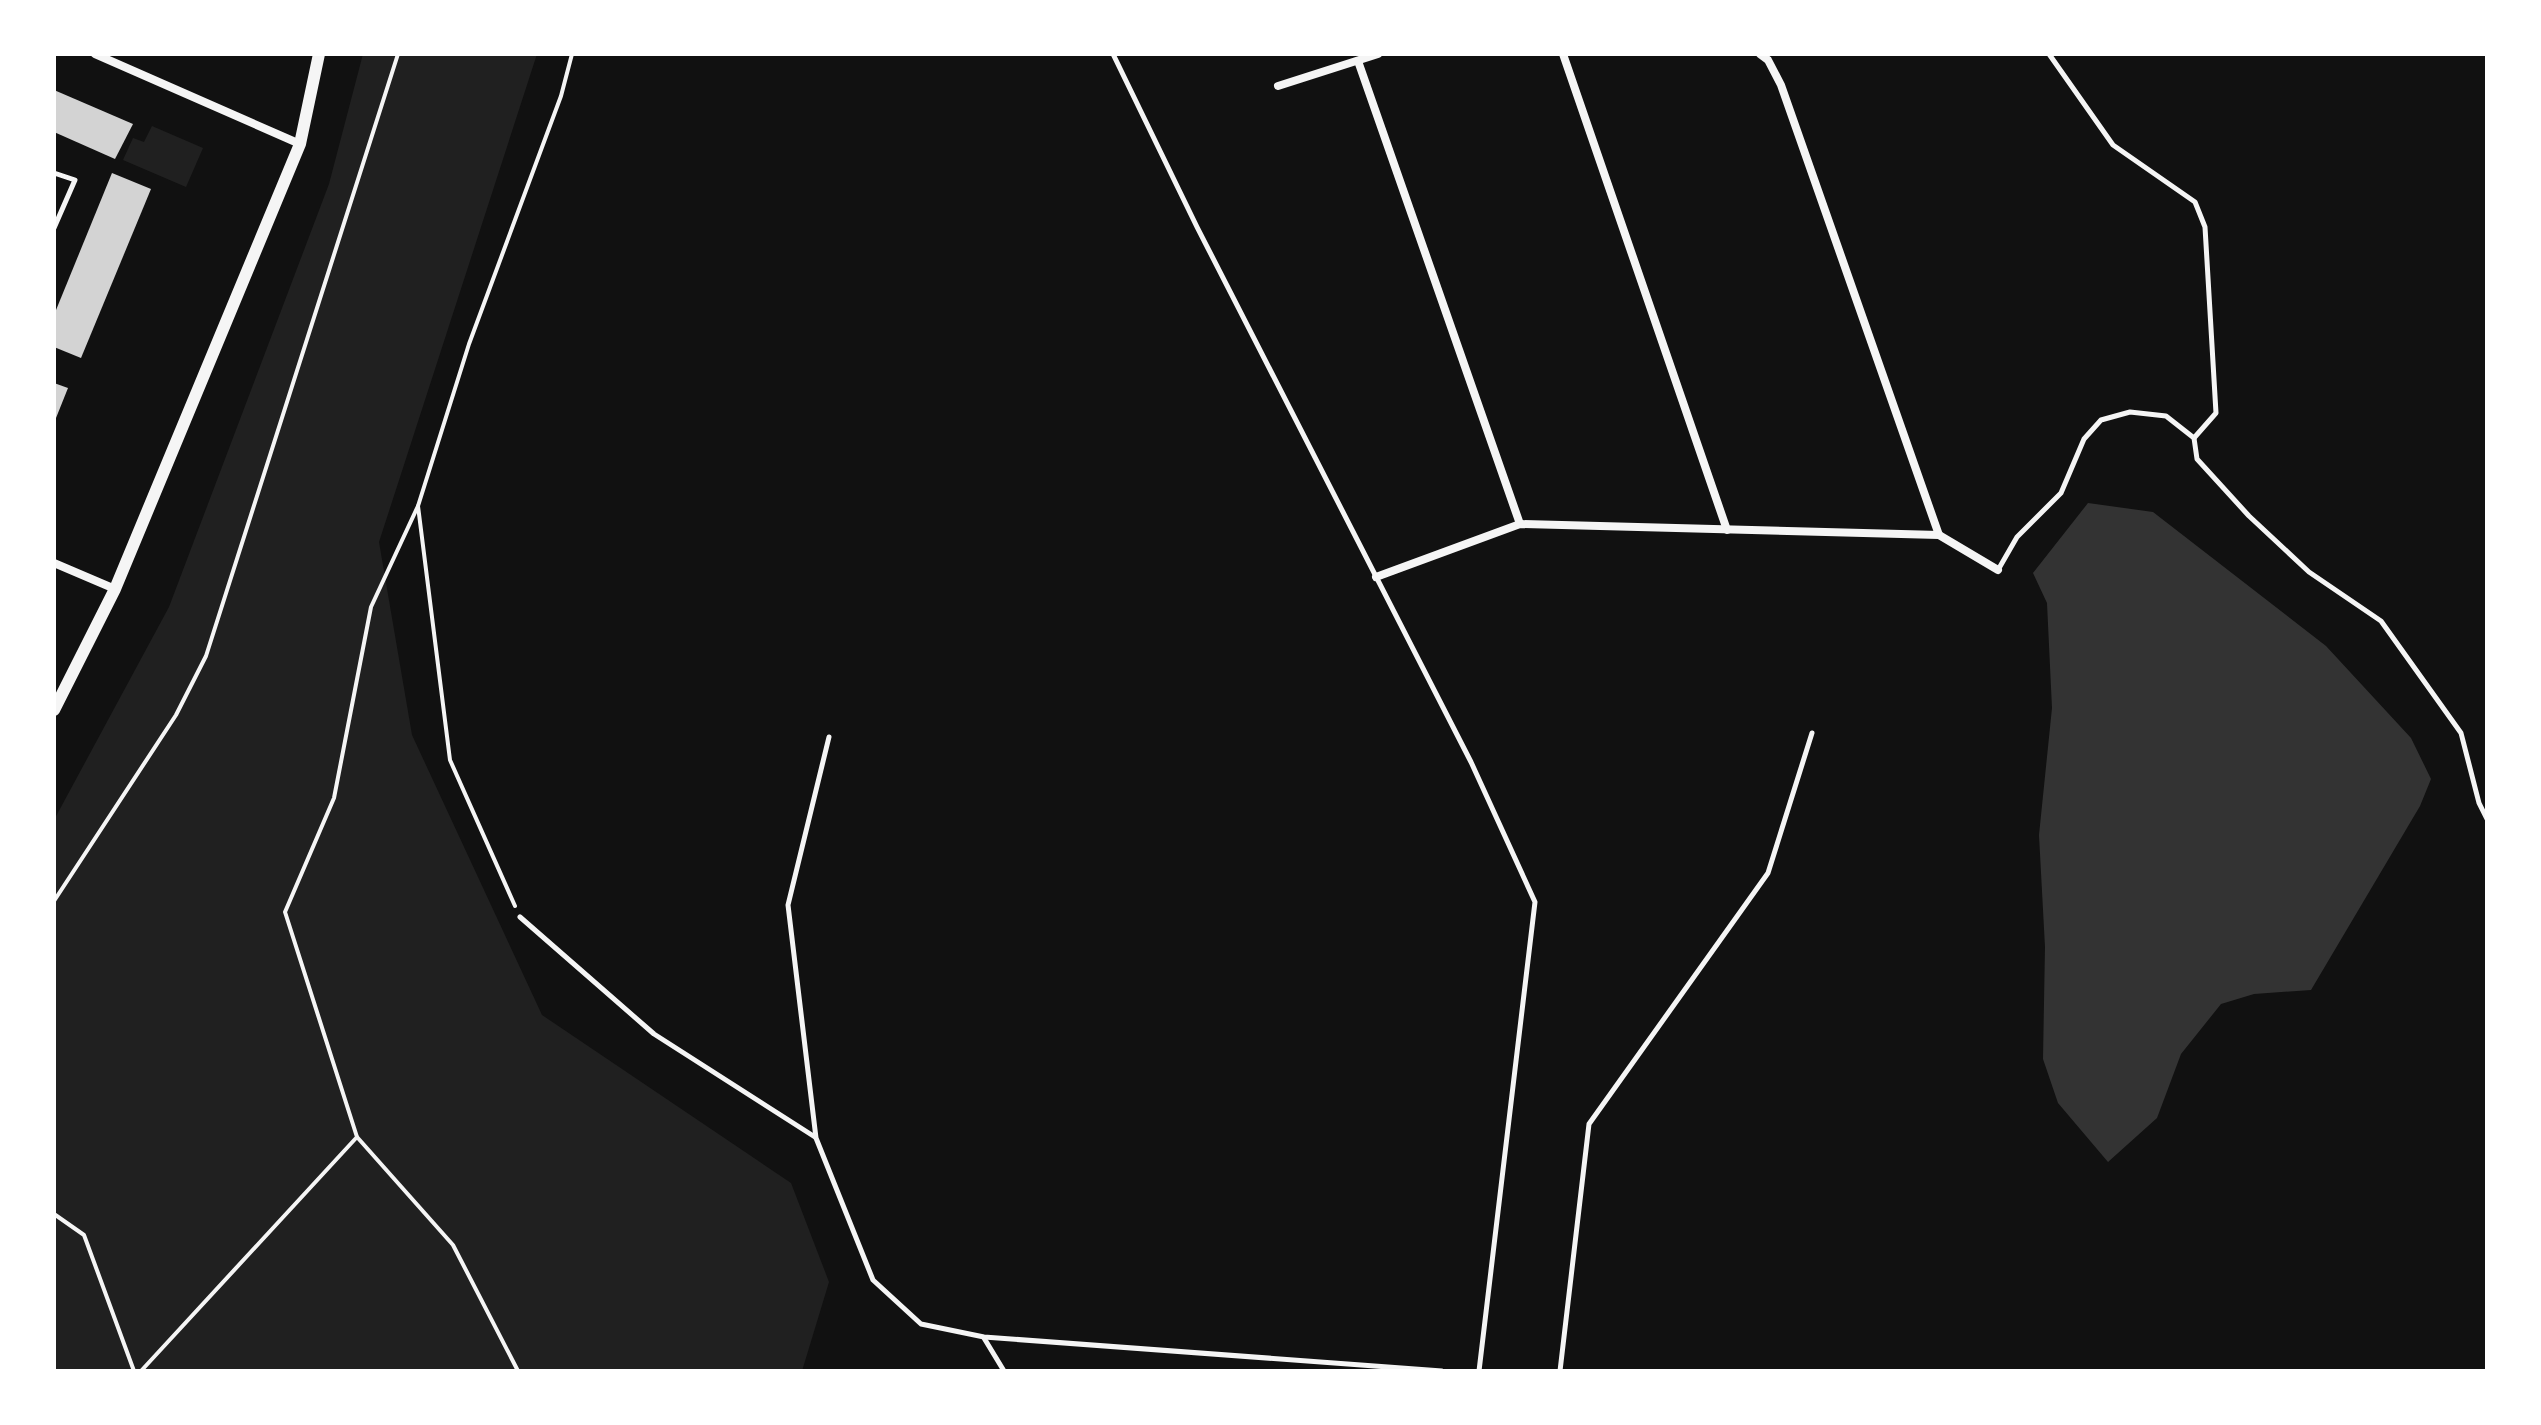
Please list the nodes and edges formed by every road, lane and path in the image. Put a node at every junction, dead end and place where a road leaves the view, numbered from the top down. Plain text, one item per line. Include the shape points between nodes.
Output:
1 (95, 54) edge
2 (319, 54) edge
3 (398, 54) edge
4 (572, 54) edge
5 (1113, 54) edge
6 (1378, 54) edge
7 (1563, 54) edge
8 (1760, 54) edge
9 (2049, 54) edge
10 (1358, 61) junction
11 (1278, 86) dead end
12 (300, 144) junction
13 (54, 173) edge
14 (54, 228) edge
15 (2194, 438) junction
16 (418, 506) junction
17 (1520, 524) junction
18 (1727, 530) junction
19 (1939, 535) junction
20 (54, 563) edge
21 (1998, 570) joint
22 (1376, 577) junction
23 (115, 589) junction
24 (54, 710) edge
25 (1812, 733) dead end
26 (829, 737) dead end
27 (2487, 819) edge
28 (54, 901) edge
29 (520, 917) joint
30 (357, 1137) junction
31 (816, 1138) junction
32 (54, 1214) edge
33 (984, 1337) junction
34 (1335, 1363) junction
35 (134, 1371) edge
36 (141, 1371) edge
37 (518, 1371) edge
38 (1004, 1371) edge
39 (1329, 1371) edge
40 (1442, 1371) edge
41 (1479, 1371) edge
42 (1560, 1371) edge

1 - 12 street
2 - 12 street
3 - 28 path via 206,656 176,715
4 - 16 path
5 - 22 lane
6 - 10 street
7 - 18 street
8 - 19 street via 1781,85
9 - 15 lane via 2113,145 2195,202 2205,227 2216,413
10 - 11 street
10 - 17 street
12 - 23 street
13 - 14 lane via 75,180
15 - 21 lane via 2166,416 2130,412 2101,420 2084,439 2061,493 2017,537
15 - 27 lane via 2197,459 2249,516 2309,572 2381,621 2461,733
16 - 29 path via 450,760
16 - 30 path via 371,607 334,798 285,912
17 - 18 street
17 - 22 street
18 - 19 street
19 - 21 street
20 - 23 street
22 - 41 lane via 1471,762 1535,902
23 - 24 street
25 - 42 lane via 1768,873 1589,1124
26 - 31 lane via 788,905
29 - 31 lane via 654,1034
30 - 36 path
30 - 37 path via 453,1245
31 - 33 lane via 873,1280 921,1324
32 - 35 path via 84,1235
33 - 34 lane
33 - 38 lane
34 - 39 lane
34 - 40 lane

